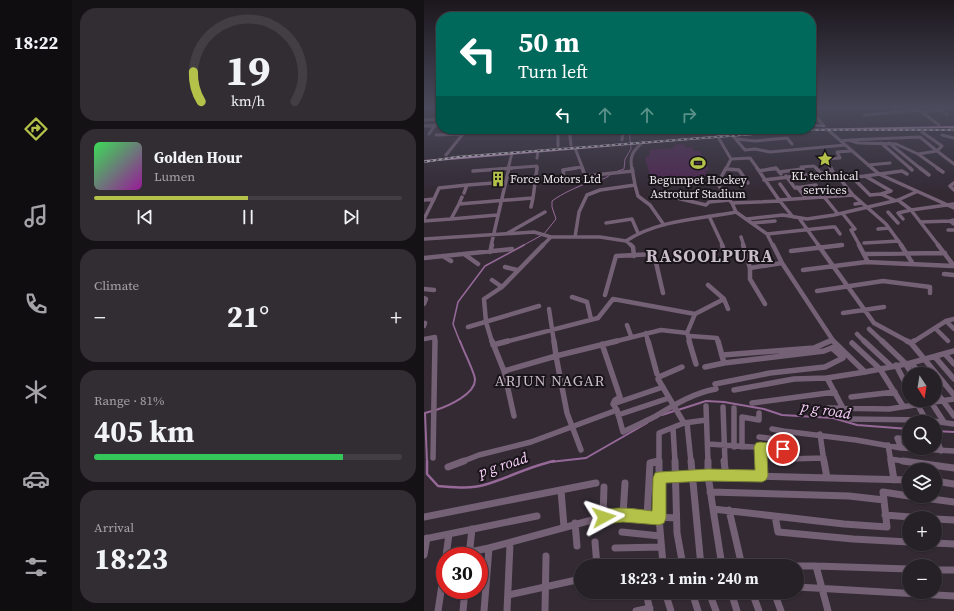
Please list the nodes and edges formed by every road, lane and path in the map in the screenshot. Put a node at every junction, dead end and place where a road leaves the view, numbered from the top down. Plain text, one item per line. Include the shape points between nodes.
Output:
1 (462, 136) edge
2 (558, 136) edge
3 (571, 136) edge
4 (624, 136) edge
5 (675, 136) edge
6 (686, 136) edge
7 (719, 136) edge
8 (729, 136) edge
9 (756, 136) edge
10 (835, 136) edge
11 (873, 136) edge
12 (881, 136) edge
13 (927, 136) edge
14 (944, 136) edge
15 (891, 137) joint
16 (920, 137) joint
17 (735, 138) junction
18 (875, 138) junction
19 (883, 138) junction
20 (946, 139) dead end
21 (954, 139) edge
22 (848, 140) junction
23 (624, 141) junction
24 (841, 141) junction
25 (641, 142) junction
26 (881, 143) junction
27 (792, 144) dead end
28 (891, 144) junction
29 (845, 145) junction
30 (573, 146) junction
31 (830, 146) junction
32 (557, 147) junction
33 (548, 148) junction
34 (538, 151) junction
35 (851, 151) junction
36 (937, 151) junction
37 (837, 152) junction
38 (512, 153) junction
39 (918, 154) junction
40 (446, 157) junction
41 (537, 158) dead end
42 (424, 159) edge
43 (731, 159) junction
44 (798, 163) dead end
45 (890, 163) dead end
46 (954, 164) edge
47 (868, 166) junction
48 (510, 167) junction
49 (582, 167) junction
50 (801, 167) junction
51 (726, 169) junction
52 (473, 170) dead end
53 (633, 170) junction
54 (912, 170) dead end
55 (758, 171) junction
56 (779, 172) junction
57 (820, 172) junction
58 (833, 172) dead end
59 (943, 172) dead end
60 (879, 174) junction
61 (906, 174) dead end
62 (928, 174) dead end
63 (865, 176) junction
64 (785, 177) junction
65 (853, 178) junction
66 (564, 179) junction
67 (840, 179) junction
68 (554, 180) dead end
69 (764, 180) junction
70 (506, 182) junction
71 (748, 183) dead end
72 (954, 183) edge
73 (566, 184) dead end
74 (780, 184) dead end
75 (467, 185) junction
76 (635, 185) junction
77 (816, 185) dead end
78 (797, 187) junction
79 (954, 190) edge
80 (916, 192) junction
81 (464, 193) dead end
82 (660, 194) dead end
83 (881, 194) junction
84 (853, 195) junction
85 (462, 197) dead end
86 (805, 197) junction
87 (533, 198) junction
88 (790, 198) junction
89 (825, 198) junction
90 (434, 199) junction
91 (424, 200) edge
92 (896, 200) junction
93 (502, 201) junction
94 (780, 201) junction
95 (731, 202) junction
96 (862, 203) junction
97 (459, 204) junction
98 (855, 204) dead end
99 (944, 204) junction
100 (954, 204) edge
101 (531, 207) dead end
102 (868, 208) junction
103 (954, 208) edge
104 (911, 210) junction
105 (545, 212) dead end
106 (736, 212) junction
107 (888, 212) dead end
108 (838, 214) junction
109 (842, 214) junction
110 (497, 215) junction
111 (709, 216) junction
112 (793, 217) junction
113 (799, 218) junction
114 (451, 219) junction
115 (903, 219) dead end
116 (424, 220) edge
117 (747, 220) junction
118 (952, 220) edge
119 (776, 221) dead end
120 (920, 222) junction
121 (606, 223) dead end
122 (752, 223) junction
123 (954, 224) edge
124 (664, 225) junction
125 (888, 226) junction
126 (878, 229) dead end
127 (808, 230) junction
128 (948, 230) dead end
129 (954, 230) edge
130 (638, 233) junction
131 (493, 234) junction
132 (507, 234) junction
133 (767, 234) junction
134 (840, 234) dead end
135 (551, 237) junction
136 (741, 237) dead end
137 (575, 238) junction
138 (424, 239) edge
139 (626, 240) junction
140 (899, 241) junction
141 (864, 243) dead end
142 (842, 245) dead end
143 (820, 247) junction
144 (512, 249) dead end
145 (791, 251) dead end
146 (490, 252) junction
147 (906, 253) junction
148 (945, 253) junction
149 (464, 254) junction
150 (864, 254) junction
151 (725, 255) dead end
152 (443, 256) junction
153 (634, 256) junction
154 (424, 258) edge
155 (451, 261) dead end
156 (868, 262) junction
157 (782, 263) junction
158 (478, 264) dead end
159 (913, 264) junction
160 (833, 266) junction
161 (954, 266) edge
162 (505, 267) dead end
163 (750, 268) junction
164 (517, 270) junction
165 (803, 270) dead end
166 (944, 274) dead end
167 (954, 275) edge
168 (492, 280) dead end
169 (708, 285) dead end
170 (502, 287) junction
171 (848, 287) junction
172 (424, 289) edge
173 (434, 290) dead end
174 (817, 291) dead end
175 (663, 293) dead end
176 (930, 293) dead end
177 (605, 295) dead end
178 (572, 297) dead end
179 (424, 298) edge
180 (724, 299) junction
181 (424, 304) edge
182 (765, 304) dead end
183 (540, 306) dead end
184 (884, 307) dead end
185 (549, 309) dead end
186 (728, 309) dead end
187 (865, 309) junction
188 (843, 312) dead end
189 (695, 314) junction
190 (591, 319) junction
191 (954, 319) edge
192 (946, 321) junction
193 (486, 322) junction
194 (628, 325) dead end
195 (468, 327) dead end
196 (935, 328) junction
197 (954, 328) edge
198 (552, 329) junction
199 (869, 329) dead end
200 (646, 333) junction
201 (688, 334) junction
202 (857, 334) dead end
203 (631, 336) junction
204 (424, 339) edge
205 (832, 340) junction
206 (948, 341) dead end
207 (852, 343) dead end
208 (911, 343) junction
209 (602, 344) junction
210 (493, 345) junction
211 (835, 347) junction
212 (954, 352) edge
213 (945, 354) junction
214 (556, 356) junction
215 (723, 356) junction
216 (934, 358) junction
217 (925, 360) junction
218 (724, 363) junction
219 (905, 363) junction
220 (912, 363) junction
221 (696, 364) dead end
222 (954, 364) edge
223 (894, 365) junction
224 (682, 367) dead end
225 (705, 367) dead end
226 (908, 367) edge
227 (915, 367) edge
228 (880, 369) junction
229 (504, 371) junction
230 (865, 372) junction
231 (657, 374) dead end
232 (827, 378) junction
233 (902, 378) edge
234 (954, 379) edge
235 (663, 387) junction
236 (734, 390) dead end
237 (835, 392) junction
238 (895, 392) junction
239 (954, 395) edge
240 (850, 397) dead end
241 (668, 398) junction
242 (954, 399) edge
243 (944, 400) joint
244 (752, 403) dead end
245 (902, 404) edge
246 (672, 405) junction
247 (706, 406) dead end
248 (902, 406) edge
249 (723, 407) dead end
250 (934, 407) edge
251 (734, 408) dead end
252 (828, 408) dead end
253 (843, 408) junction
254 (616, 410) junction
255 (759, 413) dead end
256 (514, 416) dead end
257 (954, 416) edge
258 (848, 419) dead end
259 (706, 420) junction
260 (902, 420) edge
261 (944, 422) joint
262 (686, 423) junction
263 (954, 424) edge
264 (573, 426) junction
265 (673, 428) junction
266 (772, 429) dead end
267 (782, 431) junction
268 (820, 434) junction
269 (760, 437) dead end
270 (902, 438) edge
271 (783, 440) junction
272 (708, 444) junction
273 (888, 445) junction
274 (723, 447) junction
275 (734, 447) junction
276 (760, 447) junction
277 (742, 448) junction
278 (900, 448) joint
279 (783, 449) junction
280 (581, 450) dead end
281 (942, 451) edge
282 (954, 451) edge
283 (433, 458) dead end
284 (824, 458) junction
285 (890, 459) junction
286 (659, 461) junction
287 (448, 467) dead end
288 (954, 468) edge
289 (708, 475) junction
290 (676, 476) junction
291 (692, 476) junction
292 (726, 476) junction
293 (762, 476) junction
294 (659, 478) junction
295 (826, 478) junction
296 (894, 480) junction
297 (902, 480) edge
298 (942, 482) edge
299 (625, 483) dead end
300 (596, 484) dead end
301 (954, 484) edge
302 (604, 487) dead end
303 (561, 490) junction
304 (710, 492) junction
305 (902, 495) edge
306 (884, 500) junction
307 (942, 500) edge
308 (954, 502) edge
309 (713, 509) junction
310 (729, 510) junction
311 (623, 515) junction
312 (885, 515) junction
313 (537, 516) dead end
314 (776, 516) junction
315 (902, 516) edge
316 (424, 517) edge
317 (604, 517) junction
318 (647, 517) junction
319 (659, 518) junction
320 (676, 518) junction
321 (942, 519) edge
322 (954, 520) edge
323 (575, 523) junction
324 (564, 527) junction
325 (472, 530) junction
326 (622, 532) dead end
327 (450, 534) junction
328 (660, 536) junction
329 (425, 539) edge
330 (595, 542) dead end
331 (902, 542) edge
332 (942, 543) edge
333 (510, 544) junction
334 (954, 544) edge
335 (577, 546) dead end
336 (448, 547) edge
337 (470, 547) edge
338 (661, 547) junction
339 (488, 548) edge
340 (615, 548) dead end
341 (424, 555) edge
342 (546, 556) dead end
343 (596, 559) edge
344 (662, 559) edge
345 (681, 559) edge
346 (700, 559) edge
347 (721, 559) edge
348 (740, 559) edge
349 (804, 566) edge
350 (816, 566) junction
351 (902, 569) edge
352 (942, 570) edge
353 (954, 570) edge
354 (574, 581) edge
355 (546, 587) junction
356 (804, 587) edge
357 (821, 588) junction
358 (508, 595) junction
359 (954, 596) edge
360 (440, 599) edge
361 (464, 599) edge
362 (485, 599) edge
363 (648, 599) edge
364 (668, 599) edge
365 (694, 599) edge
366 (712, 599) edge
367 (733, 599) edge
368 (755, 599) edge
369 (777, 599) edge
370 (650, 610) edge
371 (438, 611) edge
372 (463, 611) edge
373 (484, 611) edge
374 (507, 611) edge
375 (545, 611) edge
376 (636, 611) edge
377 (672, 611) edge
378 (698, 611) edge
379 (716, 611) edge
380 (737, 611) edge
381 (759, 611) edge
382 (781, 611) edge
383 (828, 611) edge

1 - 40 street
2 - 32 street
3 - 30 street
4 - 23 street
5 - 23 main road
6 - 25 main road
7 - 43 street
8 - 17 main road
9 - 17 main road
10 - 24 street
11 - 18 street
12 - 19 street
13 - 36 street via 942,146
14 - 21 street
15 - 16 street
15 - 19 street
16 - 36 street
17 - 27 street via 788,138
17 - 31 street via 745,150 770,152
18 - 19 street
18 - 22 street
19 - 28 street
20 - 21 street
22 - 24 street
22 - 26 street via 858,143
23 - 25 main road
23 - 30 main road
24 - 29 street
25 - 53 street via 633,151 630,160
26 - 28 street
26 - 54 street
28 - 39 street via 899,144
28 - 62 street
29 - 31 street
29 - 35 street
30 - 32 main road
30 - 49 street
31 - 37 street
32 - 33 main road
33 - 34 main road
33 - 40 main road
34 - 38 main road
34 - 41 street
35 - 37 street
35 - 47 street
36 - 39 street
36 - 46 street
37 - 58 street via 840,158 825,159
38 - 40 main road
38 - 48 street
39 - 59 street
40 - 42 main road
43 - 51 street
43 - 55 street via 750,158
44 - 50 street
45 - 47 street
47 - 60 street
48 - 52 street
48 - 70 street
48 - 87 street via 537,166
49 - 53 street via 586,178
49 - 66 street via 563,170
50 - 56 street via 803,169
50 - 57 street via 814,166
51 - 71 street via 739,170
51 - 95 street via 718,183
53 - 76 street
55 - 56 street via 776,168
55 - 69 street
56 - 64 street
57 - 64 street
57 - 67 street via 830,172
60 - 61 street via 902,171
60 - 63 street
60 - 80 street
63 - 65 street
63 - 83 street via 891,191
64 - 69 street
64 - 78 street
65 - 67 street
65 - 83 street via 870,195
66 - 68 street
66 - 73 street
67 - 84 street
69 - 94 street
70 - 75 street
70 - 93 street
72 - 79 street via 950,186
74 - 88 street
75 - 81 street
75 - 90 street via 439,188
76 - 124 street via 638,196 650,205
76 - 137 street via 591,192 578,213
77 - 78 street
78 - 86 street
80 - 92 street
80 - 99 street
82 - 95 street via 706,205 709,202
83 - 92 street
84 - 89 street
84 - 96 street
85 - 97 street
86 - 88 street
86 - 89 street
87 - 93 street
87 - 101 street
88 - 94 street
89 - 108 street
90 - 91 street
90 - 116 street
92 - 102 street
92 - 104 street
93 - 97 street
93 - 110 street
94 - 95 street
94 - 112 street
95 - 106 street
96 - 98 street
96 - 102 street
97 - 114 street
99 - 100 street
99 - 103 street
99 - 104 street
102 - 109 street via 841,212
102 - 125 street
104 - 115 street via 898,213
104 - 120 street
105 - 132 street
106 - 111 street
106 - 117 street
107 - 125 street via 898,223
108 - 109 street
108 - 113 street
109 - 150 street via 855,229 851,230
110 - 114 street
110 - 131 street
111 - 124 street
111 - 151 street
112 - 113 street
112 - 117 street via 776,215
113 - 127 street
114 - 116 street
117 - 122 street
118 - 120 street
118 - 123 street
119 - 122 street
120 - 148 street
121 - 130 street via 632,219
122 - 133 street
124 - 130 street
125 - 126 street
125 - 140 street
127 - 133 street
127 - 134 street via 833,227
127 - 143 street
128 - 129 street
130 - 139 street
131 - 132 street
131 - 138 street
131 - 146 street
132 - 135 street via 539,232
133 - 157 street
135 - 137 street
135 - 164 street
136 - 163 street
137 - 139 street
139 - 153 street via 633,247
140 - 141 street
140 - 147 street
142 - 143 street
143 - 145 street
143 - 160 street
144 - 146 street
146 - 149 street
147 - 148 street
147 - 150 street
147 - 159 street
148 - 161 street
149 - 152 street
149 - 158 street
150 - 156 street
152 - 154 street
152 - 155 street
153 - 175 street via 654,254
153 - 177 street via 616,256
156 - 159 street
156 - 160 street
157 - 163 street
157 - 205 street
159 - 161 street
160 - 165 street
160 - 171 street
162 - 164 street
163 - 182 street via 750,279
164 - 170 street
166 - 167 street
168 - 170 street
169 - 180 street
170 - 193 street via 484,299
171 - 174 street
171 - 176 street via 892,281 930,287
171 - 187 street
172 - 173 street
178 - 190 street via 587,302
179 - 181 street
180 - 186 street
180 - 189 street
183 - 193 street
184 - 187 street
185 - 198 street
187 - 188 street
187 - 208 street via 874,324
189 - 190 street via 613,299 598,318
189 - 201 street
190 - 198 street
191 - 192 street
192 - 196 street
192 - 197 street
193 - 195 street
193 - 210 street
194 - 203 street
196 - 206 street
196 - 208 street
198 - 210 street
198 - 214 street
199 - 219 street
200 - 201 street via 661,330
200 - 203 street
200 - 231 street
201 - 215 street via 715,337
201 - 221 street
202 - 223 street
203 - 209 street
204 - 283 street via 435,337
205 - 211 street
205 - 215 street via 814,348
207 - 228 street
208 - 217 street
209 - 214 street
209 - 254 street via 620,397 615,400
210 - 229 street
211 - 218 street via 824,351
211 - 230 street
211 - 246 street via 843,358 825,367 770,373 716,387
212 - 213 street
213 - 216 street
213 - 222 street
214 - 229 street
214 - 264 street via 567,413
215 - 218 street
216 - 217 street
216 - 234 street
217 - 220 street
217 - 239 street
218 - 225 street
219 - 220 street
219 - 223 street
219 - 226 street
220 - 227 street
223 - 228 street
223 - 233 street
224 - 235 street via 658,377
228 - 230 street
228 - 238 street
229 - 256 street
230 - 232 street
232 - 236 street via 794,379
232 - 237 street
235 - 241 street
235 - 254 street
237 - 244 street
237 - 253 street
238 - 240 street
238 - 245 street
241 - 246 street
241 - 254 street
242 - 243 street
243 - 257 street
246 - 254 street via 623,432
246 - 262 street
247 - 259 street
248 - 253 street via 889,409
249 - 274 street
250 - 261 street
251 - 275 street
252 - 253 street
254 - 264 street
255 - 277 street via 759,420 742,417
258 - 260 street
259 - 262 street
259 - 272 street
261 - 263 street
262 - 265 street
262 - 291 street
264 - 280 street
264 - 287 street via 531,442 479,455
265 - 286 street via 659,433
265 - 290 street
266 - 267 street
267 - 268 street
267 - 271 street
268 - 273 street
268 - 284 street
269 - 271 street
270 - 278 street via 897,438
271 - 279 street
272 - 274 street
272 - 289 street
273 - 278 street
273 - 285 street
274 - 275 street
274 - 292 street
275 - 277 street
276 - 277 street
276 - 279 street
276 - 293 street
279 - 284 street via 784,457 787,459
281 - 282 street
284 - 295 street
285 - 288 street
285 - 296 street
286 - 294 street
286 - 318 street via 650,463
289 - 291 street
289 - 292 street
289 - 304 street
290 - 291 street
290 - 294 street
290 - 320 street
291 - 346 street
292 - 293 street
293 - 295 street
294 - 319 street
295 - 296 street
296 - 297 street
298 - 301 street
299 - 311 street
300 - 303 street
302 - 317 street
303 - 316 street
303 - 324 street
304 - 306 street via 849,496
304 - 309 street
305 - 306 street via 883,492
306 - 312 street
307 - 308 street
309 - 310 street
309 - 347 street
310 - 314 street
310 - 348 street
311 - 317 street
311 - 318 street
312 - 314 street via 887,527
312 - 315 street
313 - 325 street
314 - 331 street via 778,532
317 - 323 street
318 - 319 street
319 - 320 street
319 - 328 street
320 - 345 street
321 - 322 street
323 - 324 street
323 - 335 street
324 - 333 street
325 - 327 street
325 - 337 street
326 - 328 street
327 - 329 street
327 - 336 street
328 - 338 street
329 - 341 street
330 - 343 street
332 - 334 street
333 - 339 street
333 - 358 street
338 - 340 street
338 - 344 street
342 - 355 street
349 - 350 street
350 - 351 street
350 - 357 street
352 - 353 street
354 - 355 street
355 - 358 street
355 - 375 street
356 - 357 street
357 - 359 street
357 - 383 street
358 - 374 street
360 - 371 street
361 - 372 street
362 - 373 street
363 - 370 street
364 - 377 street
365 - 378 street
366 - 379 street
367 - 380 street
368 - 381 street
369 - 382 street
370 - 376 street

